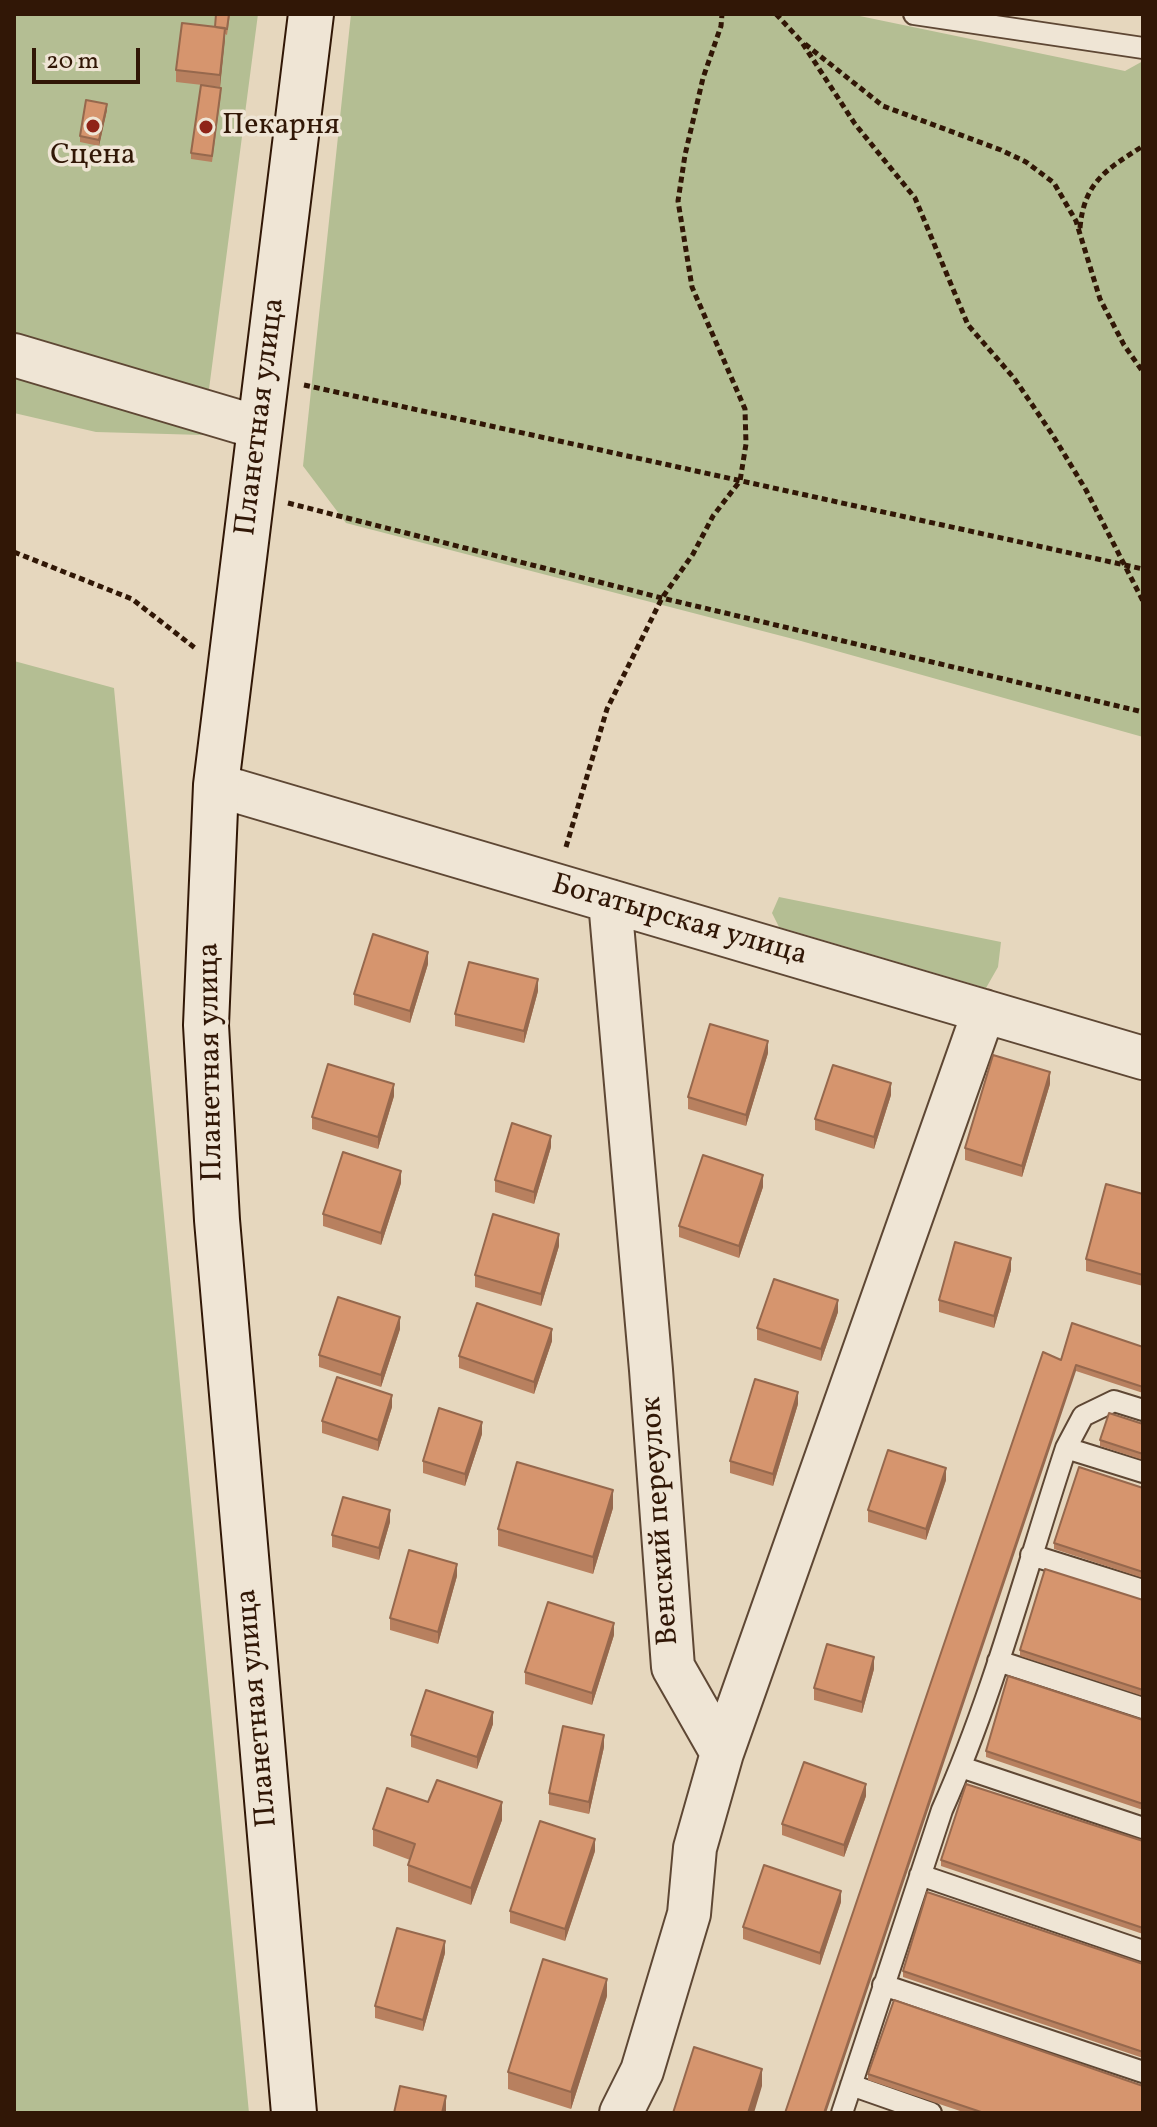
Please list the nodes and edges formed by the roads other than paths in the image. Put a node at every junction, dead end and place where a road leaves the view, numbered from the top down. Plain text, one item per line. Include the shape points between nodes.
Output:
1 (311, 14) edge
2 (914, 14) edge
3 (1143, 48) edge
4 (14, 355) edge
5 (260, 428) junction
6 (216, 785) junction
7 (610, 901) junction
8 (984, 1011) junction
9 (1143, 1058) edge
10 (1143, 1410) edge
11 (1066, 1448) junction
12 (1143, 1472) edge
13 (1031, 1555) junction
14 (1143, 1590) edge
15 (998, 1661) junction
16 (1143, 1708) edge
17 (722, 1753) junction
18 (961, 1767) junction
19 (1143, 1828) edge
20 (920, 1875) junction
21 (1143, 1951) edge
22 (883, 1985) junction
23 (1143, 2072) edge
24 (851, 2085) junction
25 (294, 2113) edge
26 (621, 2113) edge
27 (842, 2113) edge
28 (931, 2113) edge

1 - 5 main road, Планетная улица
2 - 3 lane
4 - 5 street
5 - 6 main road, Планетная улица
6 - 7 street, Богатырская улица
6 - 25 main road, Планетная улица via 206,1025 217,1220
7 - 8 street, Богатырская улица
7 - 17 street, Венский переулок via 673,1667
8 - 9 street, Богатырская улица
8 - 17 street
10 - 11 lane via 1114,1401 1083,1416
11 - 12 lane
11 - 13 lane
13 - 14 lane
13 - 15 lane
15 - 16 lane
15 - 18 lane
17 - 26 street via 695,1848 689,1914 642,2071
18 - 19 lane
18 - 20 lane
20 - 21 lane
20 - 22 lane
22 - 23 lane
22 - 24 lane
24 - 27 lane
24 - 28 lane

